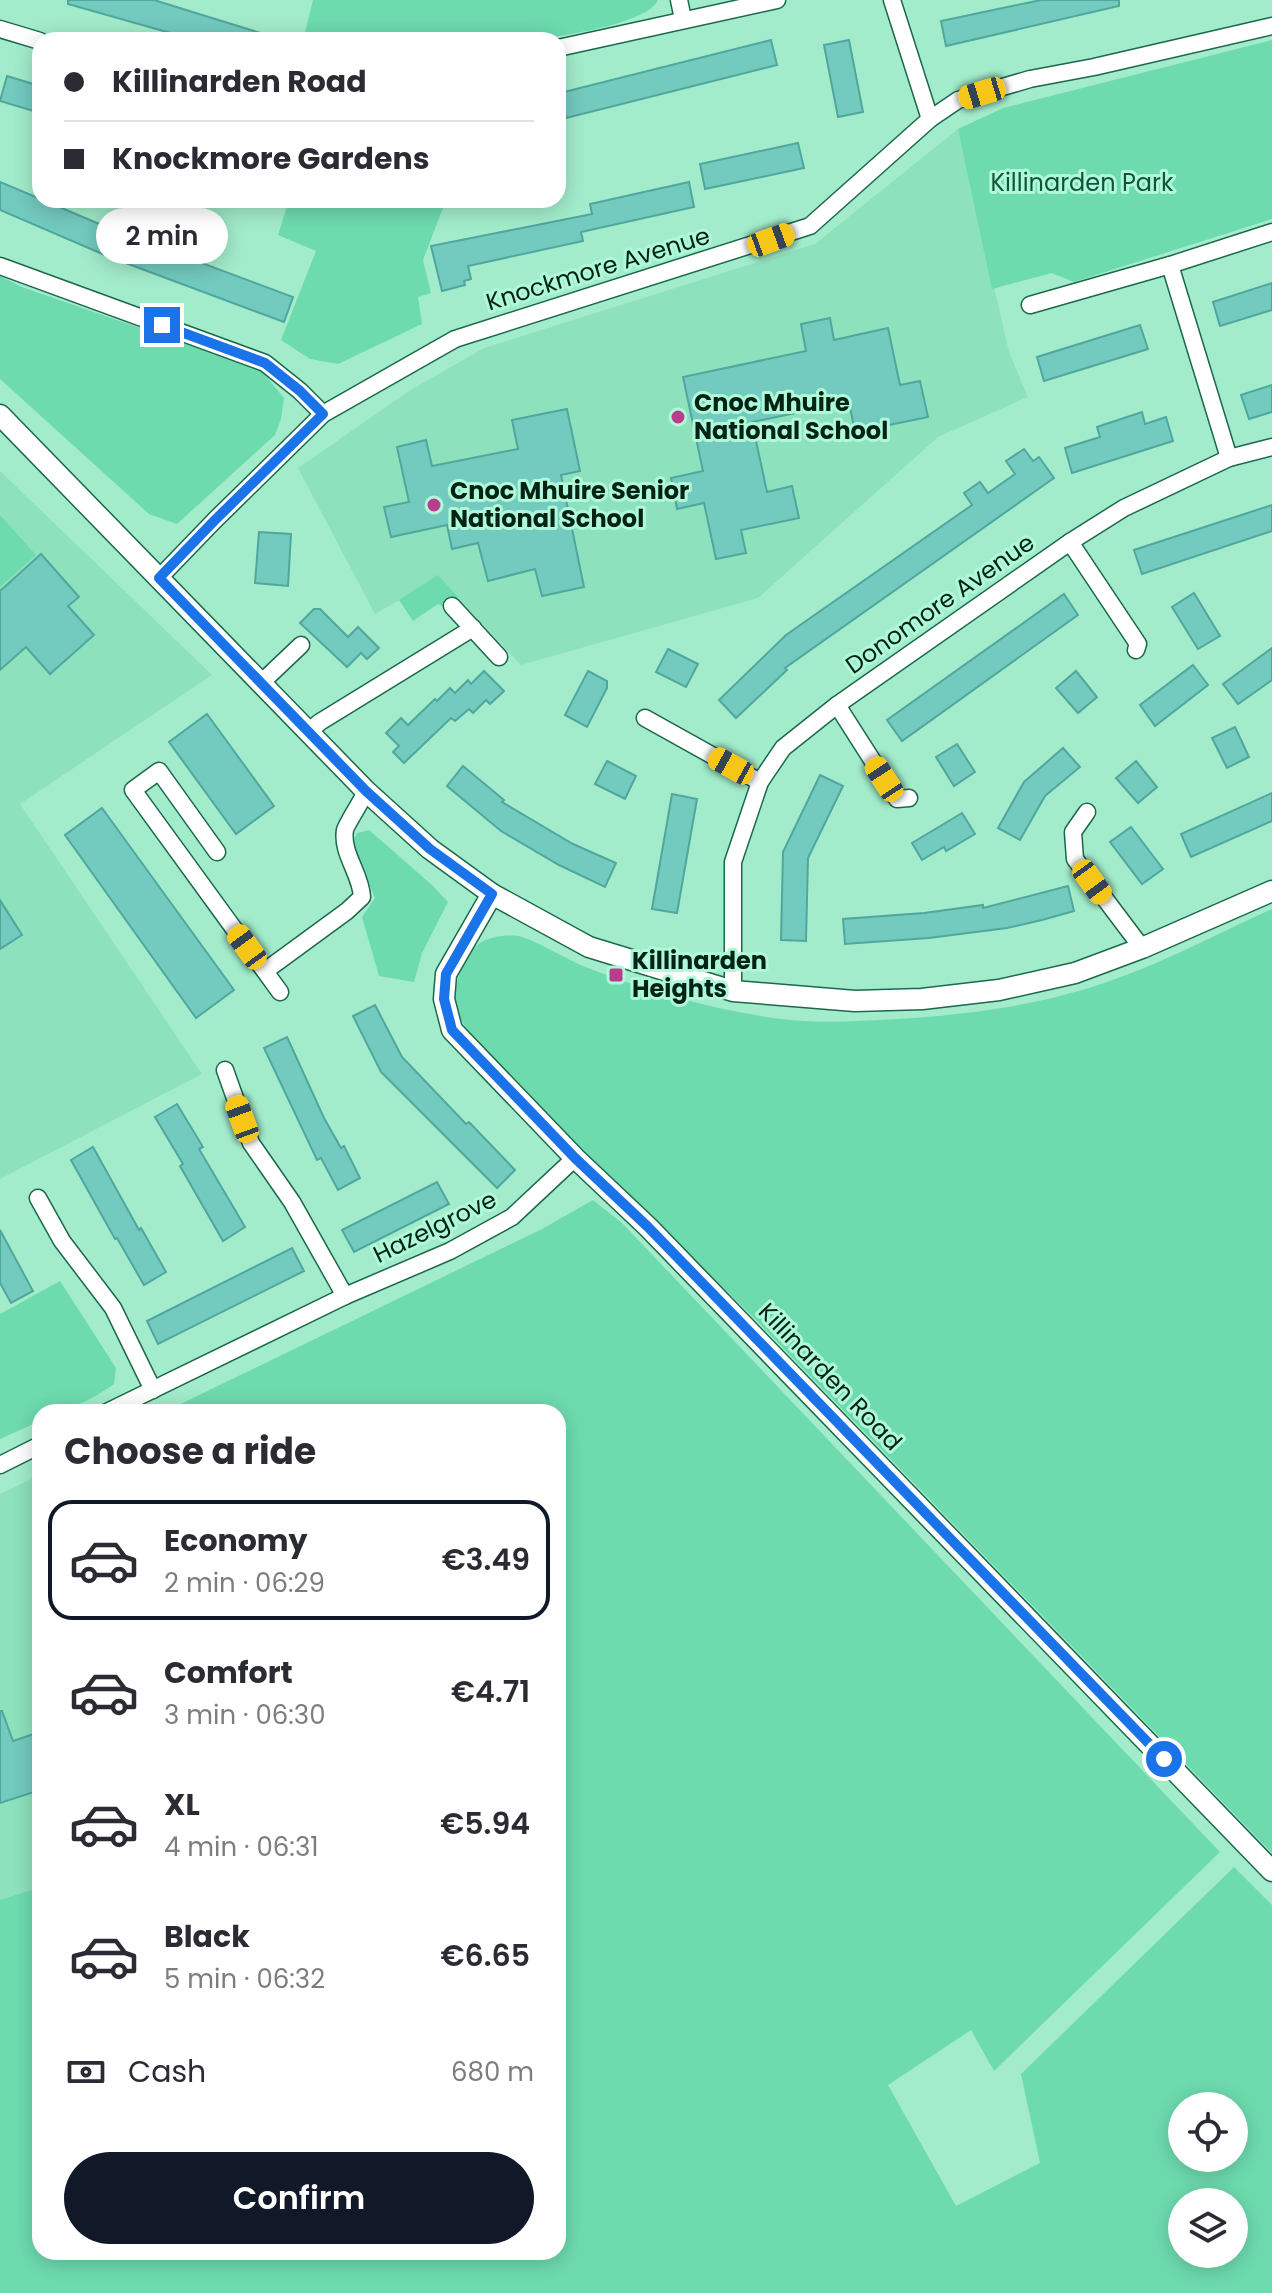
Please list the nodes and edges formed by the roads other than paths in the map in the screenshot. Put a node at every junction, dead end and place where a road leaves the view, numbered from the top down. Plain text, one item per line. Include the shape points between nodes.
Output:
1 (679, 0) edge
2 (777, 0) edge
3 (892, 0) edge
4 (683, 19) junction
5 (1272, 26) edge
6 (0, 29) edge
7 (32, 39) edge
8 (566, 46) edge
9 (930, 119) junction
10 (1272, 232) edge
11 (1170, 265) junction
12 (0, 266) edge
13 (1030, 305) dead end
14 (323, 414) junction
15 (0, 415) edge
16 (1272, 447) edge
17 (1229, 458) junction
18 (1070, 542) junction
19 (159, 578) junction
20 (452, 606) dead end
21 (473, 628) junction
22 (301, 645) dead end
23 (1136, 650) dead end
24 (499, 657) dead end
25 (261, 683) junction
26 (837, 705) junction
27 (645, 718) dead end
28 (308, 732) junction
29 (760, 782) junction
30 (366, 791) junction
31 (909, 798) dead end
32 (1087, 812) dead end
33 (217, 852) dead end
34 (1272, 891) edge
35 (492, 894) junction
36 (1142, 948) junction
37 (265, 971) junction
38 (733, 991) junction
39 (280, 992) dead end
40 (225, 1070) dead end
41 (575, 1158) junction
42 (38, 1198) dead end
43 (345, 1296) junction
44 (153, 1390) junction
45 (124, 1404) edge
46 (32, 1449) edge
47 (0, 1465) edge
48 (1272, 1871) edge

1 - 4 street
2 - 4 street
3 - 9 street
4 - 8 street
5 - 9 street, Knockmore Avenue via 1030,79 958,100
6 - 7 street
9 - 14 street, Knockmore Avenue via 810,226 455,339
10 - 11 street
11 - 13 street
11 - 17 street
12 - 14 street via 265,363
14 - 19 street, Knockmore Avenue
15 - 19 street
16 - 17 street, Donomore Avenue
17 - 18 street, Donomore Avenue via 1124,508
18 - 23 street, Donomore Avenue via 1138,644
18 - 26 street, Donomore Avenue
19 - 25 street
20 - 21 street
21 - 24 street
21 - 28 street
22 - 25 street
25 - 28 street
26 - 29 street, Donomore Avenue via 783,748
26 - 31 street, Donomore Avenue via 897,799
27 - 29 street
28 - 30 street
29 - 38 street, Donomore Avenue via 733,862
30 - 35 street via 430,849
30 - 37 street via 345,828 362,897
32 - 36 street via 1073,832 1075,859
33 - 37 street via 159,771 133,790
34 - 36 street
35 - 38 street via 589,947
35 - 41 street, Killinarden Road via 446,974 444,999 452,1030
36 - 38 street via 1075,973 999,990 922,999 855,1001
37 - 39 street
40 - 43 street via 251,1143 292,1202
41 - 43 street, Hazelgrove via 512,1217 450,1251
41 - 48 street, Killinarden Road
42 - 44 street via 62,1241 113,1308
43 - 44 street, Hazelgrove
44 - 45 street, Hazelgrove
46 - 47 street

